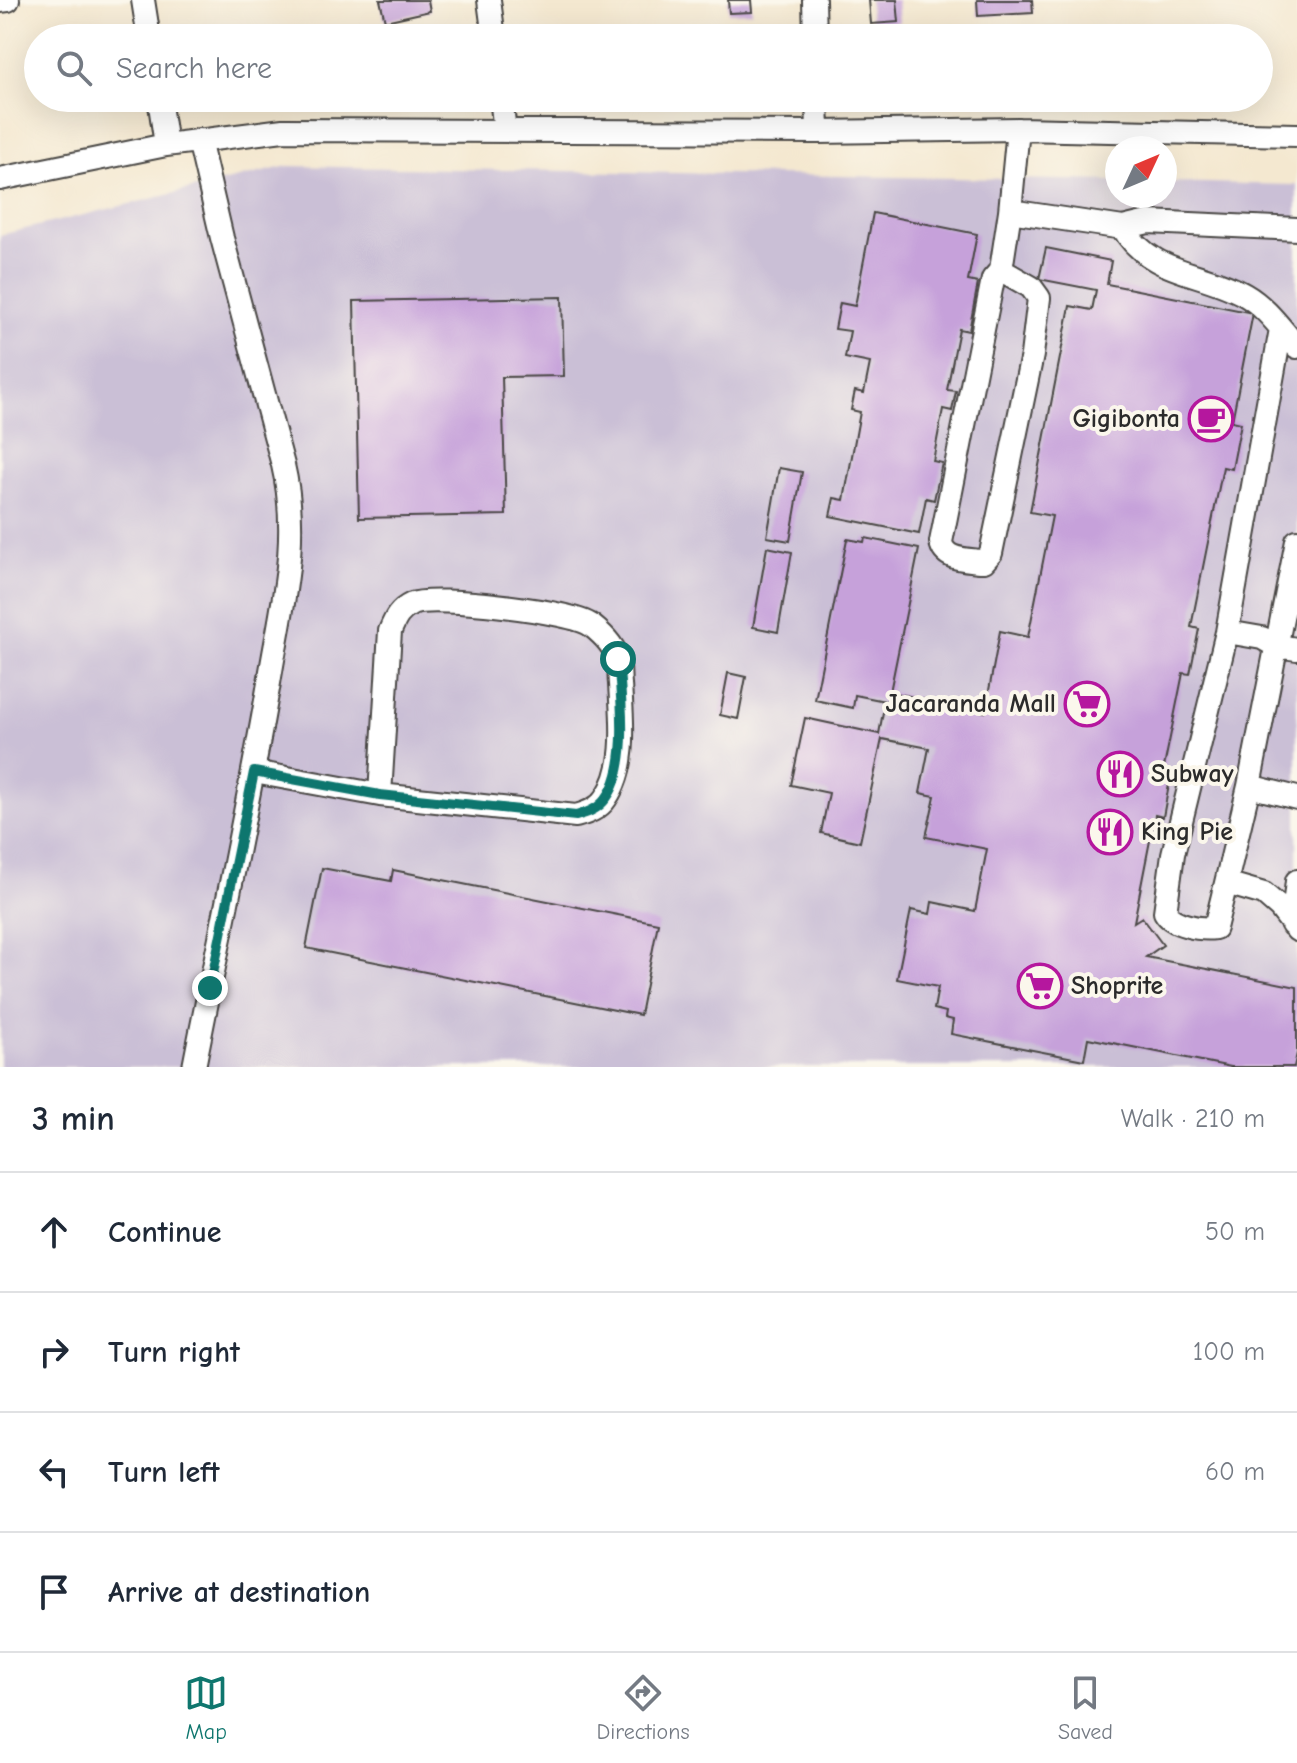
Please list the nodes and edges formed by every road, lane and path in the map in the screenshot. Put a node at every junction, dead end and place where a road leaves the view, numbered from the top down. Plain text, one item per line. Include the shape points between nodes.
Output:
1 (8, 0) edge
2 (143, 0) edge
3 (489, 0) edge
4 (814, 0) edge
5 (0, 1) edge
6 (147, 24) edge
7 (492, 24) edge
8 (815, 24) edge
9 (161, 112) edge
10 (503, 112) edge
11 (817, 112) edge
12 (1018, 129) junction
13 (505, 131) junction
14 (818, 132) junction
15 (1297, 135) edge
16 (199, 140) junction
17 (166, 145) junction
18 (0, 178) edge
19 (1010, 211) junction
20 (1123, 228) junction
21 (1297, 229) edge
22 (1001, 270) junction
23 (1281, 329) junction
24 (1297, 347) edge
25 (1297, 541) edge
26 (1227, 632) junction
27 (1287, 647) edge
28 (254, 772) junction
29 (1249, 786) junction
30 (380, 795) junction
31 (1297, 798) edge
32 (1297, 881) edge
33 (1226, 883) junction
34 (1294, 927) edge
35 (194, 1067) edge

1 - 5 street
2 - 6 street
3 - 7 street
4 - 8 street
9 - 17 street
10 - 13 street
11 - 14 street
12 - 14 street
12 - 15 street
12 - 19 street
13 - 14 street
13 - 16 street via 283,130
16 - 17 street
16 - 28 street via 292,514 292,542
17 - 18 street
19 - 20 street
19 - 22 street
20 - 21 street via 1148,222
20 - 23 street via 1143,253 1249,297
22 - 22 street via 1031,287 1039,298 991,553 980,561 951,557 941,542 993,279
23 - 24 street
23 - 26 street
25 - 27 street
26 - 27 street
26 - 33 street via 1173,854 1166,916 1215,928
27 - 29 street
28 - 30 street
28 - 35 street
29 - 31 street
29 - 33 street
30 - 30 street via 576,816 591,812 615,781 623,733 618,659 606,639 589,623 569,616 495,604 415,602 398,613 390,631
32 - 34 street
33 - 34 street via 1264,894

